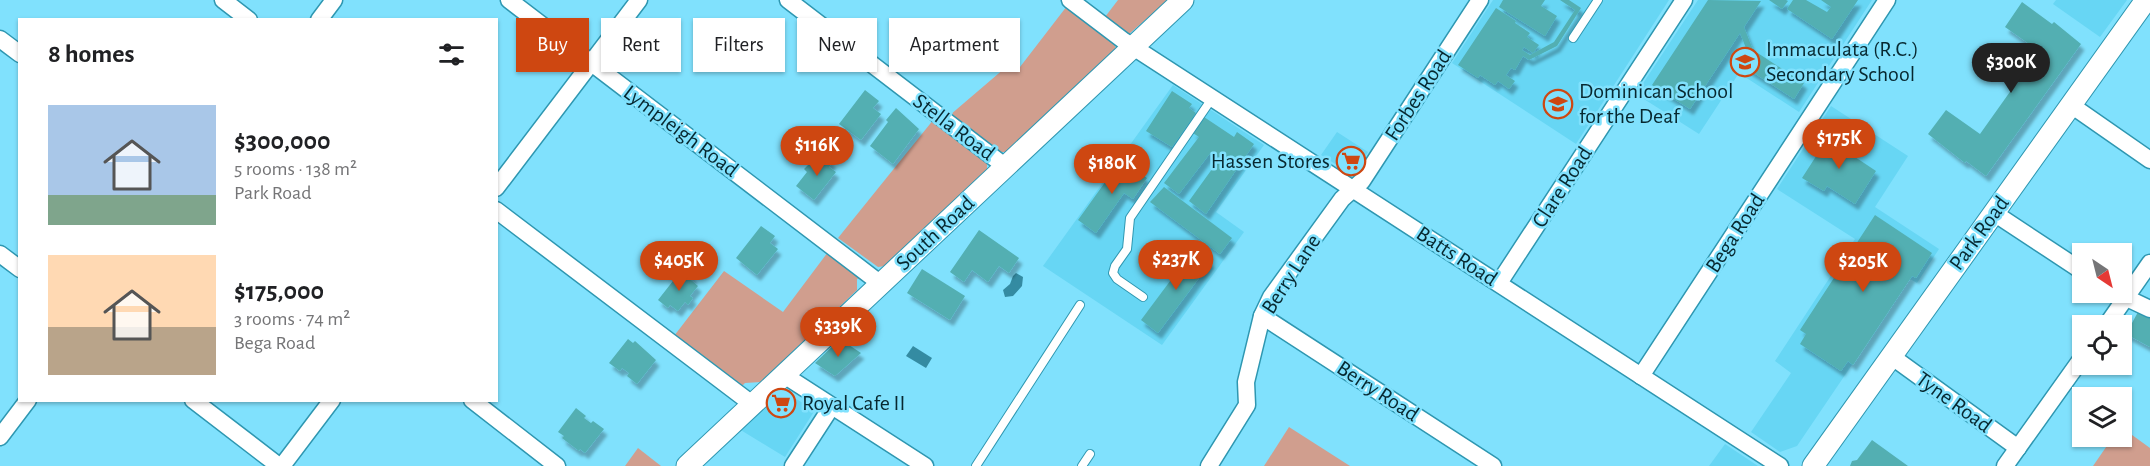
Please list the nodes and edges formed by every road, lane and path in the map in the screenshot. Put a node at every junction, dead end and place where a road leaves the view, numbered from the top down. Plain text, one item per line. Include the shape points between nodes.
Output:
1 (223, 0) edge
2 (334, 0) edge
3 (509, 0) edge
4 (639, 0) edge
5 (788, 0) edge
6 (1070, 0) edge
7 (1183, 0) edge
8 (1480, 0) edge
9 (1598, 0) edge
10 (1684, 0) edge
11 (1887, 0) edge
12 (2146, 0) edge
13 (246, 18) edge
14 (320, 18) edge
15 (1573, 38) dead end
16 (0, 39) edge
17 (1134, 47) junction
18 (18, 52) edge
19 (591, 63) junction
20 (1213, 97) junction
21 (2071, 105) junction
22 (2150, 160) edge
23 (1006, 167) junction
24 (498, 185) edge
25 (1353, 188) junction
26 (498, 212) edge
27 (1994, 213) junction
28 (0, 254) edge
29 (2150, 263) edge
30 (2072, 264) edge
31 (18, 267) edge
32 (1499, 283) junction
33 (2132, 283) edge
34 (881, 284) junction
35 (1143, 297) dead end
36 (2132, 300) edge
37 (1080, 305) dead end
38 (2150, 309) edge
39 (1262, 316) junction
40 (1891, 356) junction
41 (2072, 372) edge
42 (784, 375) junction
43 (1641, 376) junction
44 (26, 402) edge
45 (196, 402) edge
46 (330, 402) edge
47 (475, 402) edge
48 (752, 404) junction
49 (832, 406) junction
50 (0, 437) edge
51 (2018, 448) junction
52 (1090, 454) dead end
53 (281, 466) edge
54 (557, 466) edge
55 (687, 466) edge
56 (793, 466) edge
57 (925, 466) edge
58 (976, 466) edge
59 (1082, 466) edge
60 (1209, 466) edge
61 (1493, 466) edge
62 (1780, 466) edge
63 (1813, 466) edge
64 (2005, 466) edge

1 - 13 street
2 - 14 street
3 - 19 street, Lympleigh Road
4 - 19 street
5 - 23 street, Stella Road
6 - 17 street, Batts Road
7 - 17 street, South Road
8 - 25 street, Forbes Road via 1362,182
9 - 15 lane
10 - 32 street, Clare Road
11 - 43 street, Bega Road
12 - 21 street, Park Road
16 - 18 street
17 - 20 street, Batts Road
17 - 23 street, South Road
19 - 24 street
19 - 34 street, Lympleigh Road
20 - 25 street, Batts Road
20 - 35 lane via 1130,218 1127,249 1113,273
21 - 22 street
21 - 27 street, Park Road
23 - 34 street, South Road
25 - 32 street, Batts Road
25 - 39 street, Berry Lane via 1284,276
26 - 48 street
27 - 30 street
27 - 40 street, Park Road
28 - 31 street
29 - 33 street
32 - 43 street, Batts Road
34 - 42 street, South Road
36 - 38 street
37 - 58 lane
39 - 60 street, Berry Lane via 1245,382 1247,405
39 - 61 street, Berry Road
40 - 51 street, Tyne Road
40 - 63 street, Park Road
41 - 51 street
42 - 48 street, South Road
42 - 49 street
43 - 62 street, Batts Road
44 - 50 street
45 - 53 street
46 - 53 street
47 - 54 street
48 - 55 street, South Road
49 - 56 street
49 - 57 street
51 - 64 street
52 - 59 lane

